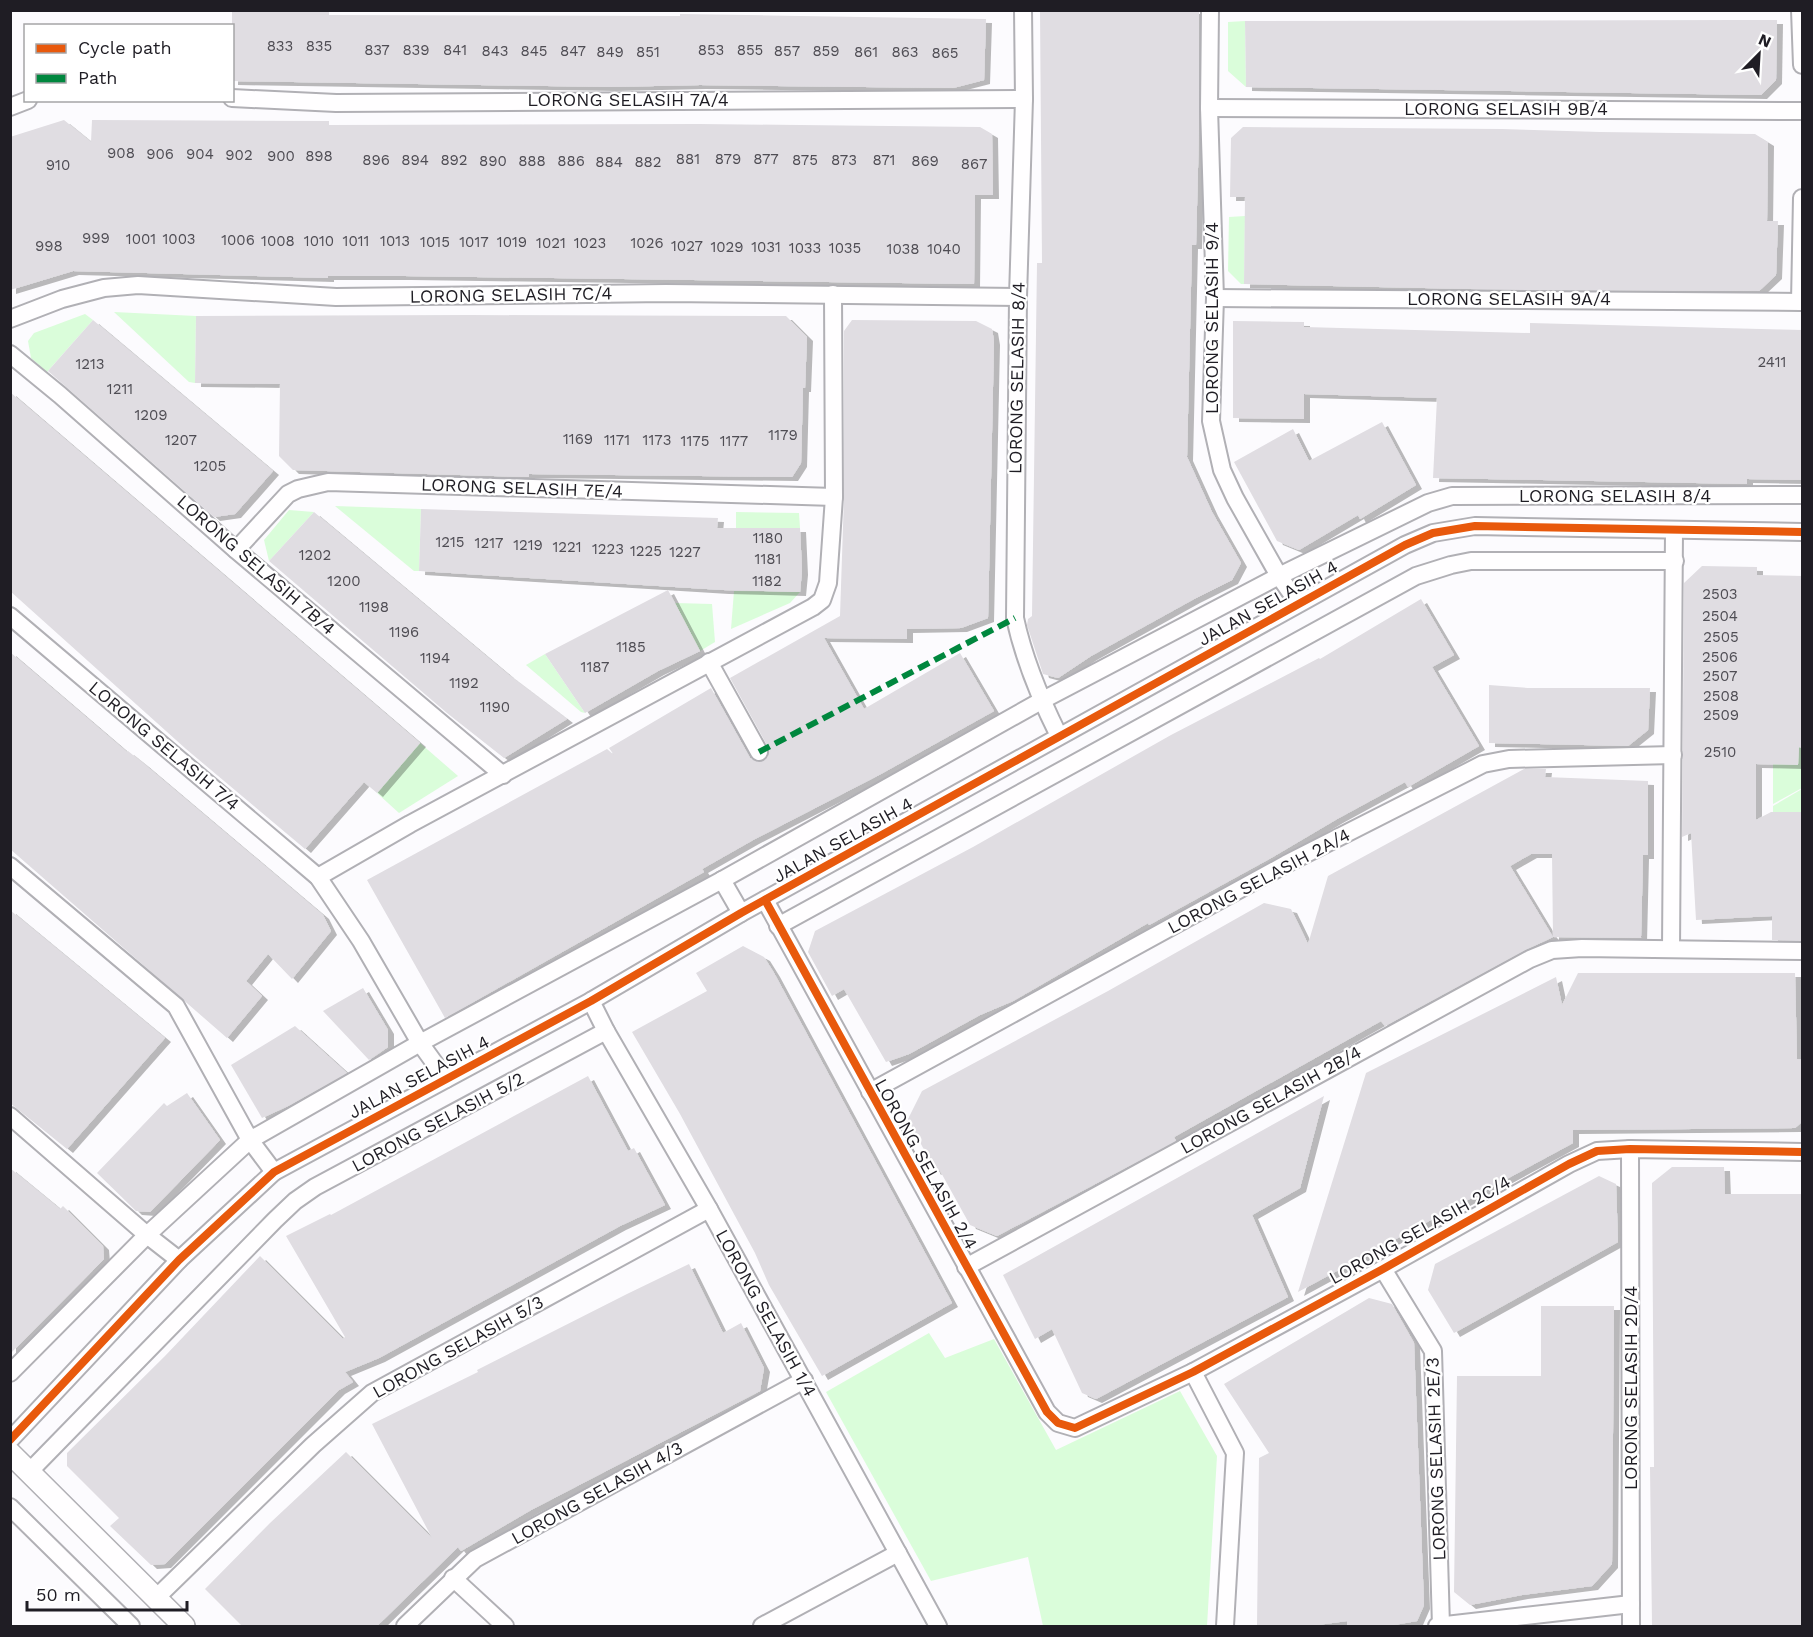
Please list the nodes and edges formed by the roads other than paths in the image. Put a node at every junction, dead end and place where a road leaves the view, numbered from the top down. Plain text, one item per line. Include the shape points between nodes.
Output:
1 (1023, 10) edge
2 (1210, 10) edge
3 (1800, 10) edge
4 (1803, 64) edge
5 (234, 98) edge
6 (1024, 99) junction
7 (24, 102) edge
8 (10, 107) edge
9 (1209, 108) junction
10 (1803, 111) edge
11 (1803, 198) edge
12 (833, 294) junction
13 (1018, 297) junction
14 (1215, 298) junction
15 (1801, 302) edge
16 (10, 319) edge
17 (10, 354) edge
18 (1803, 495) edge
19 (834, 497) junction
20 (1674, 531) junction
21 (1803, 532) edge
22 (236, 550) junction
23 (1675, 561) junction
24 (1279, 576) junction
25 (1298, 603) junction
26 (10, 616) edge
27 (709, 662) junction
28 (1041, 701) junction
29 (1059, 736) junction
30 (759, 752) dead end
31 (1673, 755) junction
32 (503, 774) junction
33 (10, 866) edge
34 (318, 877) junction
35 (722, 880) junction
36 (765, 900) junction
37 (741, 913) junction
38 (778, 926) junction
39 (1671, 949) junction
40 (1803, 951) edge
41 (591, 1001) junction
42 (606, 1031) junction
43 (420, 1043) junction
44 (446, 1079) junction
45 (870, 1092) junction
46 (10, 1116) edge
47 (250, 1140) junction
48 (1630, 1149) junction
49 (1803, 1152) edge
50 (274, 1172) junction
51 (709, 1209) junction
52 (147, 1235) junction
53 (179, 1260) junction
54 (966, 1267) junction
55 (1383, 1269) junction
56 (1193, 1372) junction
57 (10, 1373) edge
58 (804, 1380) junction
59 (1075, 1428) joint
60 (10, 1440) edge
61 (10, 1453) edge
62 (29, 1472) junction
63 (10, 1507) edge
64 (898, 1553) junction
65 (453, 1578) junction
66 (156, 1598) junction
67 (1631, 1604) junction
68 (131, 1626) edge
69 (184, 1626) edge
70 (405, 1626) edge
71 (505, 1626) edge
72 (762, 1626) edge
73 (938, 1626) edge
74 (1225, 1626) edge
75 (1439, 1626) edge
76 (1631, 1626) edge

1 - 6 street, LORONG SELASIH 8/4
2 - 9 street, LORONG SELASIH 9/4
3 - 4 street
5 - 6 street, LORONG SELASIH 7A/4 via 336,103
6 - 13 street, LORONG SELASIH 8/4
7 - 8 street
9 - 10 street, LORONG SELASIH 9B/4
9 - 14 street, LORONG SELASIH 9/4
11 - 15 street
12 - 13 street, LORONG SELASIH 7C/4
12 - 16 street, LORONG SELASIH 7C/4 via 336,297 138,285 104,288 62,299
12 - 19 street
13 - 28 street, LORONG SELASIH 8/4 via 1015,618 1022,651
14 - 15 street, LORONG SELASIH 9A/4
14 - 24 street, LORONG SELASIH 9/4 via 1211,421 1216,450 1235,498
17 - 22 street, LORONG SELASIH 7B/4
18 - 24 street, LORONG SELASIH 8/4 via 1452,496 1428,503
19 - 22 street, LORONG SELASIH 7E/4 via 328,482 288,494
19 - 27 street via 828,583 822,600
20 - 21 street, JALAN SELASIH 4
20 - 23 street
20 - 25 street, JALAN SELASIH 4 via 1475,526 1451,530 1405,545
22 - 32 street, LORONG SELASIH 7B/4
23 - 31 street
23 - 38 street via 1471,561 1416,576
24 - 25 street, LORONG SELASIH 9/4
24 - 28 street, LORONG SELASIH 8/4
25 - 29 street, JALAN SELASIH 4
26 - 34 street, LORONG SELASIH 7/4
27 - 30 street
27 - 32 street
28 - 29 street, LORONG SELASIH 8/4
28 - 35 street, LORONG SELASIH 8/4
29 - 36 street, JALAN SELASIH 4
31 - 39 street
31 - 45 street, LORONG SELASIH 2A/4 via 1509,759 1483,764 1286,864
32 - 34 street
33 - 47 street via 176,1006
34 - 43 street, LORONG SELASIH 7/4 via 361,941
35 - 37 street
35 - 43 street, LORONG SELASIH 8/4
36 - 37 street, JALAN SELASIH 4
36 - 38 street, LORONG SELASIH 2/4
37 - 41 street, JALAN SELASIH 4
38 - 45 street, LORONG SELASIH 2/4
39 - 40 street, LORONG SELASIH 2B/4
39 - 54 street, LORONG SELASIH 2B/4 via 1552,950 1530,959
41 - 42 street, LORONG SELASIH 1/4
41 - 44 street, JALAN SELASIH 4
42 - 51 street, LORONG SELASIH 1/4
42 - 62 street, LORONG SELASIH 5/2 via 315,1187 275,1220
43 - 44 street, LORONG SELASIH 7/4
43 - 47 street, LORONG SELASIH 8/4
44 - 50 street, JALAN SELASIH 4
45 - 54 street, LORONG SELASIH 2/4
46 - 52 street
47 - 50 street
47 - 52 street, LORONG SELASIH 8/4
48 - 49 street, LORONG SELASIH 2C/4
48 - 55 street, LORONG SELASIH 2C/4 via 1597,1152 1569,1164
48 - 67 street, LORONG SELASIH 2D/4
50 - 53 street, JALAN SELASIH 4
51 - 58 street, LORONG SELASIH 1/4
51 - 66 street, LORONG SELASIH 5/3 via 372,1393
52 - 53 street
52 - 57 street, LORONG SELASIH 8/4
53 - 60 street, JALAN SELASIH 4
54 - 59 street, LORONG SELASIH 2/4 via 1047,1412 1058,1423
55 - 56 street, LORONG SELASIH 2C/4
55 - 75 street, LORONG SELASIH 2E/3 via 1433,1351
56 - 59 street, LORONG SELASIH 2C/4
56 - 74 street via 1235,1453
58 - 64 street, LORONG SELASIH 1/4
58 - 65 street, LORONG SELASIH 4/3 via 475,1559
61 - 62 street
62 - 66 street
63 - 68 street
64 - 72 street
64 - 73 street, LORONG SELASIH 1/4
65 - 70 street, LORONG SELASIH 4/3
65 - 71 street
66 - 69 street
67 - 75 street
67 - 76 street, LORONG SELASIH 2D/4

